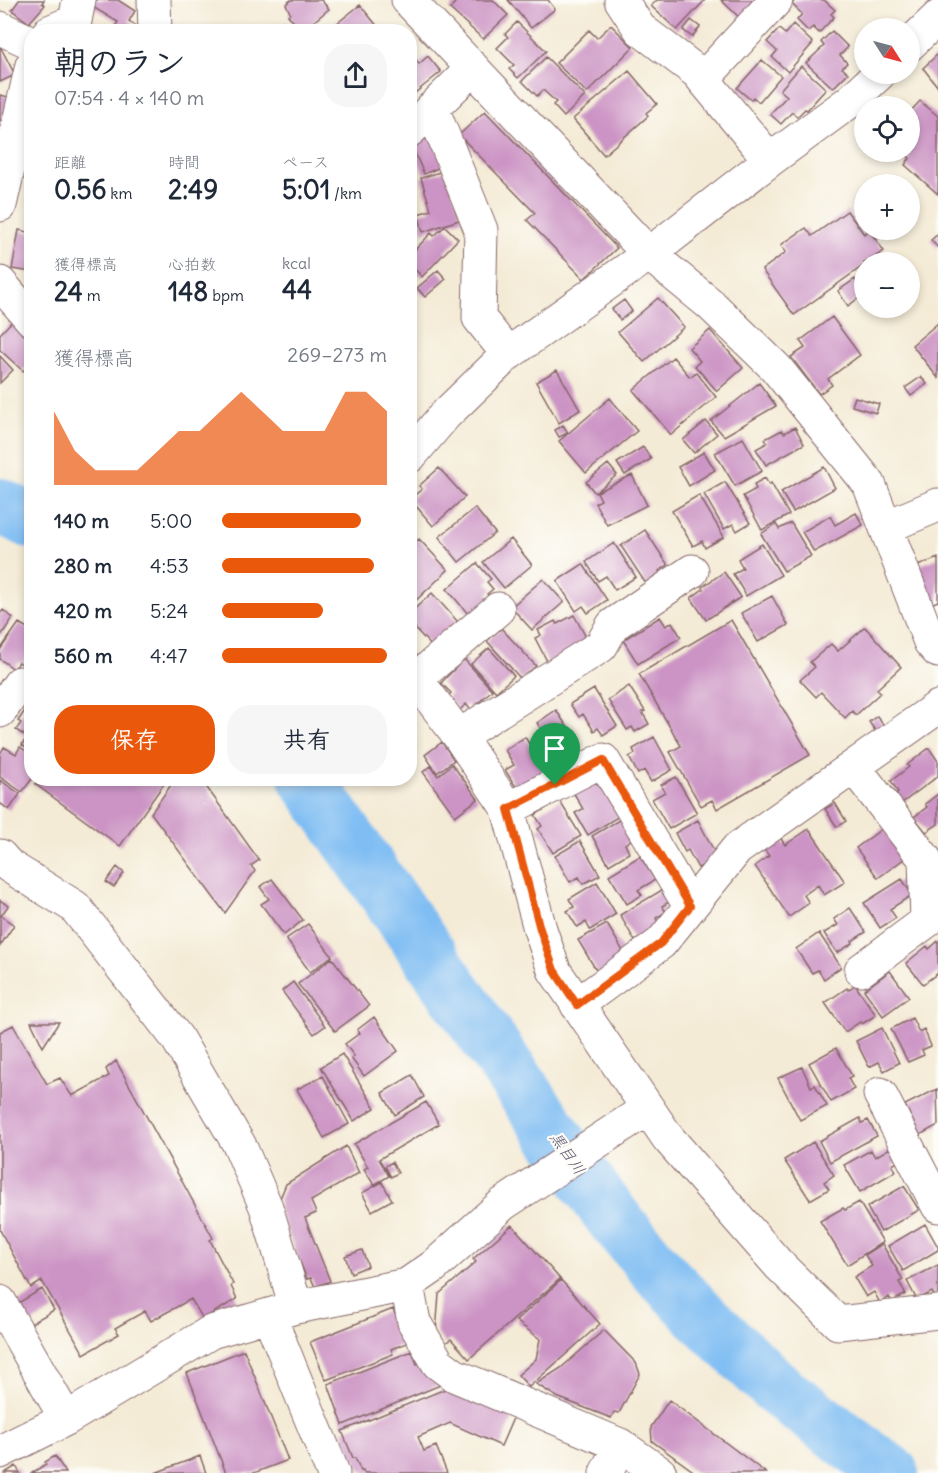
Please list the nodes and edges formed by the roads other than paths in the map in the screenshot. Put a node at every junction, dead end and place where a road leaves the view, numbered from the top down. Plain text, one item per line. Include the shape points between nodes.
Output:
1 (79, 0) edge
2 (154, 0) edge
3 (621, 0) edge
4 (776, 0) edge
5 (413, 2) edge
6 (938, 17) edge
7 (70, 24) edge
8 (155, 24) edge
9 (0, 28) edge
10 (920, 34) edge
11 (24, 40) edge
12 (473, 68) junction
13 (703, 79) junction
14 (868, 84) edge
15 (24, 95) edge
16 (421, 119) edge
17 (770, 160) junction
18 (0, 205) edge
19 (649, 254) junction
20 (0, 283) edge
21 (24, 311) edge
22 (508, 354) junction
23 (417, 448) edge
24 (938, 505) edge
25 (886, 527) junction
26 (692, 571) dead end
27 (498, 609) dead end
28 (938, 651) edge
29 (417, 672) edge
30 (417, 680) edge
31 (20, 683) dead end
32 (938, 707) edge
33 (0, 711) edge
34 (459, 736) junction
35 (854, 767) junction
36 (508, 809) junction
37 (0, 856) edge
38 (690, 906) junction
39 (861, 970) dead end
40 (577, 1005) junction
41 (880, 1094) dead end
42 (639, 1114) junction
43 (938, 1206) edge
44 (407, 1285) junction
45 (0, 1302) edge
46 (283, 1311) junction
47 (938, 1311) edge
48 (66, 1419) junction
49 (0, 1452) edge
50 (613, 1459) edge
51 (333, 1473) edge
52 (660, 1473) edge

1 - 7 street via 75,21
2 - 8 street
3 - 13 street via 640,29
4 - 13 street
5 - 12 street
6 - 10 street
9 - 11 street
12 - 16 street
12 - 19 street
13 - 17 street
14 - 17 street
15 - 18 street
16 - 22 street via 481,230 478,318
17 - 19 street
19 - 22 street
19 - 25 street via 710,304 776,369 869,484
20 - 21 street
22 - 23 street via 445,414
24 - 25 street
25 - 28 street via 930,642
26 - 34 street via 613,625 601,646
27 - 29 street
30 - 34 street
31 - 33 street
32 - 35 street
34 - 36 street
35 - 38 street via 737,849
35 - 39 street via 925,859 927,911 927,921
36 - 38 street via 603,760
36 - 40 street via 554,970
37 - 46 street via 9,866 75,907 177,1038 240,1146 266,1207
38 - 40 street via 661,943
40 - 42 street
41 - 43 street
42 - 44 street via 508,1201
42 - 47 street via 668,1138 779,1265 838,1323
44 - 46 street
44 - 50 street via 414,1322 438,1363
45 - 48 street
46 - 48 street via 211,1332
46 - 51 street
48 - 49 street
50 - 52 street

